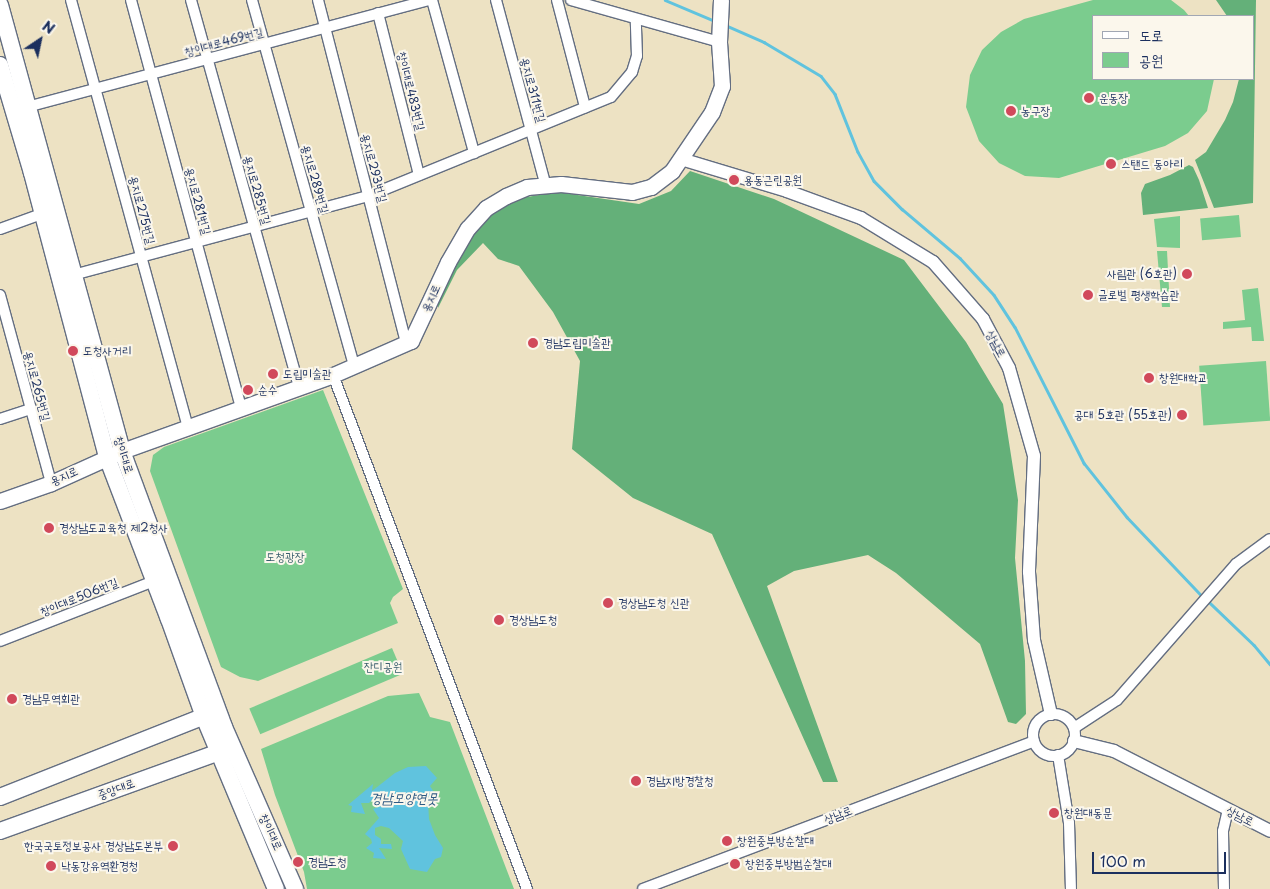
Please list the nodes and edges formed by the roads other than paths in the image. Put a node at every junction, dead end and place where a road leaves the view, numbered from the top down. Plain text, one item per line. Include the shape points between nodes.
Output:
1 (72, 0) edge
2 (130, 0) edge
3 (191, 0) edge
4 (252, 0) edge
5 (318, 0) edge
6 (428, 0) edge
7 (432, 0) edge
8 (496, 0) edge
9 (557, 0) edge
10 (571, 0) edge
11 (721, 2) edge
12 (0, 5) edge
13 (378, 13) junction
14 (636, 19) junction
15 (325, 28) junction
16 (719, 40) junction
17 (264, 44) junction
18 (208, 59) junction
19 (0, 65) edge
20 (151, 74) junction
21 (96, 89) junction
22 (27, 107) junction
23 (585, 107) junction
24 (530, 130) junction
25 (474, 153) junction
26 (681, 159) junction
27 (419, 175) junction
28 (546, 186) junction
29 (368, 196) junction
30 (49, 211) junction
31 (311, 212) junction
32 (254, 227) junction
33 (0, 229) edge
34 (196, 242) junction
35 (142, 257) junction
36 (73, 275) junction
37 (0, 295) edge
38 (406, 343) junction
39 (354, 366) junction
40 (333, 374) junction
41 (299, 387) junction
42 (241, 408) junction
43 (31, 409) junction
44 (0, 419) edge
45 (188, 427) junction
46 (114, 454) junction
47 (50, 483) junction
48 (0, 501) edge
49 (1270, 539) edge
50 (161, 578) junction
51 (0, 642) edge
52 (211, 714) junction
53 (1051, 714) junction
54 (1074, 728) junction
55 (1034, 741) junction
56 (1074, 741) junction
57 (225, 750) junction
58 (1058, 756) junction
59 (0, 796) edge
60 (1228, 810) junction
61 (0, 831) edge
62 (1270, 831) edge
63 (294, 885) edge
64 (274, 888) edge
65 (527, 889) edge
66 (643, 889) edge
67 (1071, 889) edge
68 (1224, 889) edge

1 - 21 street, 용지로275번길
2 - 20 street, 용지로281번길
3 - 18 street, 용지로285번길
4 - 17 street, 용지로289번길
5 - 15 street, 용지로293번길
6 - 13 street, 창이대로469번길
7 - 25 street
8 - 24 street, 용지로311번길
9 - 23 street
10 - 14 street
11 - 16 main road, 용지로
12 - 22 main road, 창이대로
13 - 15 street, 창이대로469번길
13 - 27 street, 창이대로483번길
14 - 16 street
14 - 23 street via 637,56 632,72 611,96
15 - 17 street, 창이대로469번길
15 - 29 street, 용지로293번길
16 - 26 main road, 용지로 via 722,86 712,112
17 - 18 street, 창이대로469번길
17 - 31 street, 용지로289번길
18 - 20 street, 창이대로469번길
18 - 32 street, 용지로285번길
19 - 30 main road, 창이대로
20 - 21 street, 창이대로469번길
20 - 34 street, 용지로281번길
21 - 22 street, 창이대로469번길
21 - 35 street, 용지로275번길
22 - 30 main road, 창이대로
23 - 24 street
24 - 25 street
24 - 28 street, 용지로311번길
25 - 27 street
26 - 28 main road, 용지로 via 672,171 651,186 632,192 561,184
26 - 53 street, 상남로 via 788,191 861,218 933,262 983,319 1009,368 1034,456 1029,572 1034,640
27 - 29 street
28 - 38 main road, 용지로 via 527,188 506,196 486,208 468,228 448,262 411,341
29 - 31 street
29 - 38 street, 용지로293번길
30 - 33 street
30 - 36 main road, 창이대로
30 - 46 main road, 창이대로
31 - 32 street
31 - 39 street, 용지로289번길
32 - 34 street
32 - 41 street, 용지로285번길
34 - 35 street
34 - 42 street, 용지로281번길
35 - 36 street
35 - 45 street, 용지로275번길
36 - 46 main road, 창이대로
37 - 43 street, 용지로265번길
38 - 39 main road, 용지로
39 - 40 main road, 용지로
40 - 41 main road, 용지로
40 - 65 street
41 - 42 main road, 용지로
42 - 45 main road, 용지로
43 - 44 street
43 - 47 street, 용지로265번길
45 - 46 main road, 용지로
46 - 47 main road, 용지로
46 - 50 main road, 창이대로
47 - 48 main road, 용지로
49 - 54 street via 1249,552 1193,611 1117,700
50 - 51 street, 창이대로506번길
50 - 52 main road, 창이대로
52 - 57 main road, 창이대로
52 - 57 main road, 창이대로 via 224,727
52 - 59 main road
53 - 54 street via 1066,717
53 - 55 street via 1036,723
54 - 56 street
55 - 58 street via 1046,754
55 - 66 street, 상남로
56 - 58 street via 1067,752
56 - 60 street, 상남로 via 1114,751
57 - 61 main road, 중앙대로
57 - 63 main road, 창이대로
57 - 64 main road, 창이대로
58 - 67 street via 1069,823
60 - 62 street, 상남로
60 - 68 street via 1223,831
63 - 64 street

